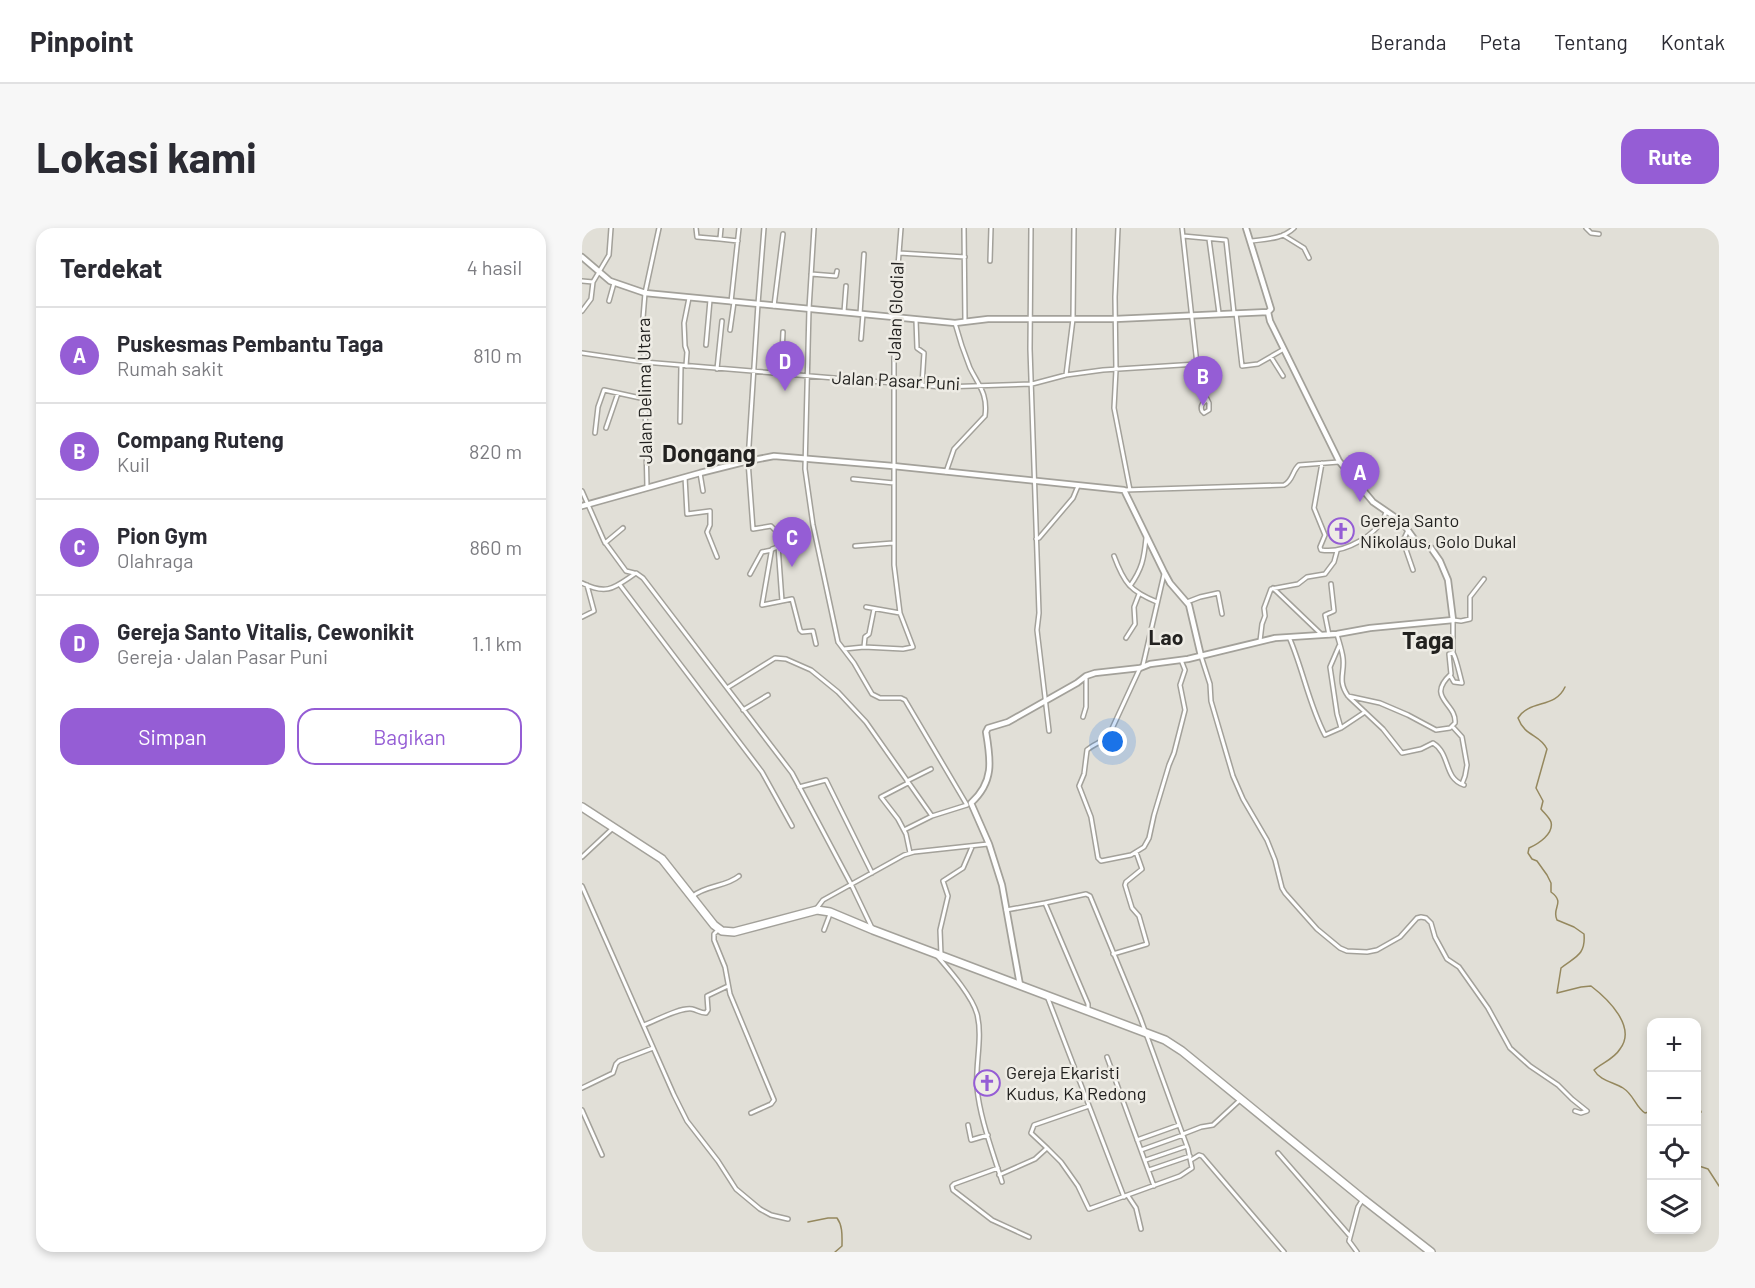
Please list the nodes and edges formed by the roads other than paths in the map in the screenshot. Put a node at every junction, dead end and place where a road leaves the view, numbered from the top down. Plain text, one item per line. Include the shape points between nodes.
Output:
1 (611, 228) edge
2 (659, 228) edge
3 (696, 228) edge
4 (721, 228) edge
5 (739, 228) edge
6 (764, 228) edge
7 (814, 228) edge
8 (901, 228) edge
9 (964, 228) edge
10 (991, 228) edge
11 (1031, 228) edge
12 (1074, 228) edge
13 (1118, 228) edge
14 (1182, 228) edge
15 (1246, 228) edge
16 (1294, 228) edge
17 (1586, 228) edge
18 (783, 234) dead end
19 (1599, 234) dead end
20 (1183, 236) junction
21 (1283, 236) junction
22 (1209, 238) junction
23 (720, 239) junction
24 (1249, 241) junction
25 (738, 242) junction
26 (899, 253) junction
27 (864, 254) dead end
28 (582, 257) edge
29 (965, 257) junction
30 (1310, 258) dead end
31 (990, 261) dead end
32 (837, 271) dead end
33 (598, 272) junction
34 (811, 274) junction
35 (582, 281) edge
36 (593, 282) junction
37 (614, 284) junction
38 (846, 286) dead end
39 (645, 293) junction
40 (689, 298) junction
41 (710, 300) junction
42 (609, 301) dead end
43 (733, 302) junction
44 (758, 304) junction
45 (774, 306) junction
46 (809, 309) junction
47 (582, 311) edge
48 (844, 312) junction
49 (1268, 312) junction
50 (1219, 313) junction
51 (1235, 313) junction
52 (861, 314) junction
53 (1191, 316) junction
54 (894, 317) junction
55 (1030, 318) junction
56 (916, 319) junction
57 (1115, 319) junction
58 (1073, 320) junction
59 (722, 321) dead end
60 (955, 323) junction
61 (965, 323) junction
62 (730, 330) dead end
63 (783, 332) dead end
64 (861, 339) dead end
65 (706, 345) dead end
66 (1284, 349) junction
67 (582, 353) edge
68 (1271, 357) junction
69 (644, 362) junction
70 (1197, 364) junction
71 (681, 366) junction
72 (686, 366) junction
73 (717, 369) junction
74 (1116, 370) junction
75 (754, 372) junction
76 (781, 374) junction
77 (1066, 375) junction
78 (1283, 375) dead end
79 (807, 376) junction
80 (894, 383) junction
81 (1032, 384) junction
82 (922, 385) junction
83 (981, 385) junction
84 (618, 393) junction
85 (645, 399) junction
86 (1207, 400) dead end
87 (680, 422) dead end
88 (606, 428) dead end
89 (595, 433) dead end
90 (806, 458) junction
91 (748, 460) junction
92 (1339, 461) junction
93 (1322, 464) junction
94 (893, 466) junction
95 (946, 472) junction
96 (700, 473) junction
97 (685, 477) junction
98 (853, 479) dead end
99 (1034, 480) junction
100 (894, 483) junction
101 (1079, 485) junction
102 (647, 489) junction
103 (1124, 490) junction
104 (1131, 490) junction
105 (582, 491) edge
106 (703, 491) dead end
107 (585, 505) edge
108 (1386, 511) junction
109 (623, 528) dead end
110 (1408, 530) junction
111 (1147, 536) junction
112 (1036, 539) junction
113 (605, 543) junction
114 (893, 543) junction
115 (855, 546) dead end
116 (778, 547) junction
117 (772, 550) junction
118 (1337, 550) junction
119 (1114, 556) dead end
120 (717, 557) dead end
121 (1413, 570) dead end
122 (1164, 572) junction
123 (636, 573) junction
124 (750, 574) dead end
125 (1484, 579) dead end
126 (582, 583) edge
127 (1331, 584) dead end
128 (587, 585) junction
129 (620, 585) junction
130 (1130, 586) junction
131 (1273, 588) junction
132 (1139, 594) junction
133 (782, 601) junction
134 (1157, 602) junction
135 (1187, 602) junction
136 (866, 607) dead end
137 (874, 609) junction
138 (900, 613) junction
139 (1222, 614) dead end
140 (582, 617) edge
141 (1452, 620) junction
142 (1337, 634) junction
143 (1322, 635) junction
144 (1329, 635) junction
145 (1289, 637) junction
146 (1126, 638) dead end
147 (1260, 641) junction
148 (816, 644) dead end
149 (1339, 646) junction
150 (864, 647) junction
151 (845, 649) junction
152 (1453, 653) junction
153 (1201, 656) junction
154 (1181, 660) junction
155 (1142, 667) junction
156 (1450, 675) junction
157 (1086, 676) junction
158 (726, 688) junction
159 (768, 695) dead end
160 (1348, 696) junction
161 (1045, 701) junction
162 (743, 710) junction
163 (1365, 712) junction
164 (1083, 717) dead end
165 (1452, 726) junction
166 (1341, 728) junction
167 (1049, 731) dead end
168 (931, 769) dead end
169 (907, 782) junction
170 (800, 787) junction
171 (969, 804) junction
172 (584, 811) edge
173 (932, 816) junction
174 (614, 826) junction
175 (792, 826) dead end
176 (904, 830) junction
177 (989, 844) junction
178 (972, 847) junction
179 (910, 853) junction
180 (1137, 855) junction
181 (582, 857) edge
182 (872, 873) junction
183 (739, 876) dead end
184 (851, 884) junction
185 (582, 886) edge
186 (693, 896) junction
187 (1045, 903) junction
188 (817, 910) junction
189 (1006, 910) junction
190 (830, 912) junction
191 (718, 930) junction
192 (824, 930) dead end
193 (873, 930) junction
194 (938, 954) junction
195 (1113, 954) junction
196 (1020, 985) junction
197 (728, 986) junction
198 (1046, 994) junction
199 (1088, 1011) junction
200 (644, 1025) junction
201 (1145, 1032) junction
202 (653, 1048) junction
203 (1107, 1057) dead end
204 (582, 1088) edge
205 (1242, 1099) junction
206 (1089, 1106) junction
207 (582, 1110) edge
208 (1575, 1111) dead end
209 (751, 1113) dead end
210 (968, 1125) dead end
211 (1179, 1125) junction
212 (1183, 1134) junction
213 (988, 1135) junction
214 (1137, 1140) junction
215 (1187, 1146) junction
216 (1046, 1149) junction
217 (1141, 1150) junction
218 (1278, 1153) dead end
219 (602, 1155) dead end
220 (1191, 1158) junction
221 (1145, 1161) junction
222 (998, 1168) junction
223 (1149, 1170) junction
224 (999, 1175) junction
225 (1002, 1182) dead end
226 (1154, 1186) junction
227 (1126, 1196) junction
228 (1363, 1199) junction
229 (788, 1219) dead end
230 (1141, 1229) dead end
231 (1350, 1236) junction
232 (1029, 1237) dead end
233 (1284, 1252) edge
234 (1357, 1252) edge
235 (1431, 1252) edge

1 - 33 street via 610,252
2 - 39 street, Jalan Delima Utara
3 - 23 street via 697,237
4 - 23 street
5 - 25 street
6 - 44 street
7 - 34 street
8 - 26 street, Jalan Glodial
9 - 29 street
10 - 31 street
11 - 55 street
12 - 58 street
13 - 57 street
14 - 20 street
15 - 24 street
16 - 21 street
17 - 19 street
18 - 45 street
20 - 22 street
20 - 53 street
21 - 24 street
21 - 30 street via 1304,248
22 - 50 street
22 - 51 street via 1226,240
23 - 25 street
24 - 49 street via 1270,302
25 - 43 street
26 - 29 street
26 - 54 street, Jalan Glodial
27 - 52 street
28 - 33 street
29 - 61 street
32 - 34 street via 836,276
33 - 36 street
33 - 37 street
34 - 46 street
35 - 36 street
36 - 47 street via 591,299
37 - 39 street
37 - 42 street
38 - 48 street
39 - 40 street
39 - 69 street, Jalan Delima Utara
40 - 41 street
40 - 72 street via 684,329
41 - 43 street
41 - 65 street
43 - 44 street
43 - 62 street
44 - 45 street
44 - 75 street
45 - 46 street
46 - 48 street
46 - 79 street
48 - 52 street
49 - 51 street
49 - 66 street
50 - 51 street
50 - 53 street
51 - 68 street via 1242,366 1256,365
52 - 54 street
52 - 64 street
53 - 57 street
53 - 70 street
54 - 56 street
54 - 80 street, Jalan Glodial
55 - 58 street
55 - 61 street
55 - 81 street
56 - 60 street
56 - 82 street via 916,348 924,353
57 - 58 street
57 - 74 street
58 - 77 street
59 - 73 street
60 - 61 street
60 - 83 street via 971,369
63 - 76 street
66 - 68 street
66 - 92 street
67 - 69 street, Jalan Pasar Puni
68 - 78 street
69 - 71 street, Jalan Pasar Puni
69 - 85 street, Jalan Delima Utara
70 - 74 street, Jalan Pasar Puni
70 - 86 street
71 - 72 street, Jalan Pasar Puni
71 - 87 street
72 - 73 street, Jalan Pasar Puni
73 - 75 street, Jalan Pasar Puni
74 - 77 street, Jalan Pasar Puni
74 - 104 street via 1114,408
75 - 76 street, Jalan Pasar Puni
75 - 91 street
76 - 79 street, Jalan Pasar Puni
77 - 81 street, Jalan Pasar Puni
79 - 80 street, Jalan Pasar Puni
79 - 90 street
80 - 82 street, Jalan Pasar Puni
80 - 94 street, Jalan Glodial
81 - 83 street, Jalan Pasar Puni
81 - 99 street
82 - 83 street, Jalan Pasar Puni
83 - 95 street via 985,417 954,449
84 - 85 street
84 - 88 street
84 - 89 street via 603,390
85 - 102 street, Jalan Delima Utara
90 - 91 street via 774,456
90 - 94 street
90 - 151 street via 813,525 837,639
91 - 96 street
91 - 116 street via 753,529 774,527
92 - 93 street
92 - 108 street via 1366,495
93 - 104 street via 1299,465 1284,485
93 - 118 street via 1314,506 1325,535 1320,549
94 - 95 street
94 - 100 street, Jalan Glodial
95 - 99 street
96 - 97 street
96 - 106 street
97 - 102 street
97 - 120 street via 687,514 710,511 707,532
98 - 100 street
99 - 101 street
99 - 112 street
100 - 114 street, Jalan Glodial
101 - 103 street
101 - 112 street via 1073,498
102 - 107 street
103 - 104 street
103 - 111 street
105 - 107 street
107 - 113 street
108 - 110 street
108 - 118 street via 1383,520 1362,540
109 - 113 street
110 - 121 street via 1402,541
110 - 141 street via 1415,540 1432,549 1444,568
111 - 122 street
111 - 130 street via 1140,572
112 - 161 street via 1037,630
113 - 123 street via 626,572
114 - 115 street
114 - 138 street, Jalan Glodial
116 - 117 street
116 - 133 street
117 - 124 street via 762,552
117 - 133 street via 762,605
118 - 131 street via 1325,574
119 - 130 street
122 - 134 street
122 - 135 street
123 - 129 street
123 - 158 street
125 - 141 street via 1470,597 1470,619
126 - 128 street
127 - 144 street via 1334,611 1325,615
128 - 129 street via 607,589
128 - 140 street via 594,611
129 - 175 street via 762,772
130 - 132 street
131 - 143 street
131 - 147 street via 1264,608
132 - 134 street
132 - 146 street via 1134,607 1135,624
133 - 148 street via 792,599 800,630 813,631
134 - 155 street
135 - 139 street via 1218,593
135 - 153 street
136 - 137 street
137 - 138 street
137 - 150 street
138 - 150 street, Jalan Glodial via 912,648
141 - 142 street
141 - 152 street
142 - 144 street
142 - 149 street
143 - 144 street
143 - 145 street
145 - 147 street
145 - 166 street via 1324,735
147 - 153 street
149 - 160 street via 1343,660 1341,680
149 - 166 street via 1330,668
150 - 151 street
151 - 171 street via 872,694 905,700
152 - 156 street via 1449,654
152 - 156 street via 1462,683 1455,682
153 - 154 street
153 - 208 street via 1233,776 1267,840 1285,893 1320,932 1347,951 1377,950 1400,937 1417,918 1426,918 1447,959 1459,967 1510,1048 1587,1110
154 - 155 street
154 - 180 street via 1185,670 1180,685 1185,711 1149,838
155 - 157 street
155 - 180 street via 1110,733 1087,750 1079,786 1091,817 1099,860
156 - 165 street via 1443,681 1442,693 1455,717
157 - 161 street
157 - 164 street
158 - 162 street
158 - 169 street via 775,658 811,670 866,722
159 - 162 street
160 - 163 street
160 - 165 street via 1380,703 1436,730
161 - 167 street
161 - 171 street via 987,730 988,779
162 - 170 street
163 - 165 street via 1402,753 1433,743 1440,747 1453,778 1463,785 1467,770 1463,739
163 - 166 street
168 - 169 street
169 - 173 street
169 - 176 street via 881,796
170 - 182 street via 826,780
170 - 184 street
171 - 173 street
171 - 177 street
172 - 174 highway
173 - 176 street
174 - 181 street
174 - 186 highway via 662,859
176 - 179 street
177 - 178 street
177 - 189 street
178 - 179 street
178 - 194 street via 963,868 943,881 948,896
179 - 182 street
180 - 195 street via 1141,870 1125,885 1147,944
182 - 184 street
183 - 186 street
184 - 188 street via 823,900
184 - 193 street
185 - 200 street
186 - 191 highway
187 - 189 street
187 - 195 street via 1088,894
187 - 199 street
188 - 190 highway
188 - 191 highway via 729,933
189 - 196 street
190 - 192 street
190 - 193 highway
191 - 197 street via 714,940
193 - 194 highway
194 - 196 highway
194 - 213 street via 977,1014 977,1087
195 - 201 street
196 - 198 highway
197 - 200 street via 707,996 706,1013 685,1009
197 - 209 street via 774,1100
198 - 199 highway
198 - 206 street
199 - 201 highway
200 - 202 street
201 - 205 highway via 1172,1043
201 - 211 street
202 - 204 street via 619,1061 613,1073
202 - 229 street via 687,1121 736,1189 760,1209
203 - 214 street
205 - 212 street via 1213,1125
205 - 228 highway
206 - 216 street via 1034,1125 1031,1133
206 - 227 street
207 - 219 street
210 - 213 street via 971,1140
211 - 212 street
211 - 214 street
212 - 215 street
212 - 217 street
213 - 222 street
214 - 217 street
215 - 220 street
215 - 221 street
216 - 224 street via 1039,1157
216 - 227 street via 1078,1186 1088,1209
217 - 221 street
218 - 231 street
220 - 223 street
220 - 226 street via 1192,1168 1187,1173
220 - 233 street via 1203,1156
221 - 223 street
222 - 224 street
222 - 232 street via 954,1184 953,1190 992,1220
223 - 226 street
224 - 225 street
226 - 227 street
227 - 230 street via 1136,1208
228 - 231 street
228 - 235 highway
231 - 234 street via 1349,1243

